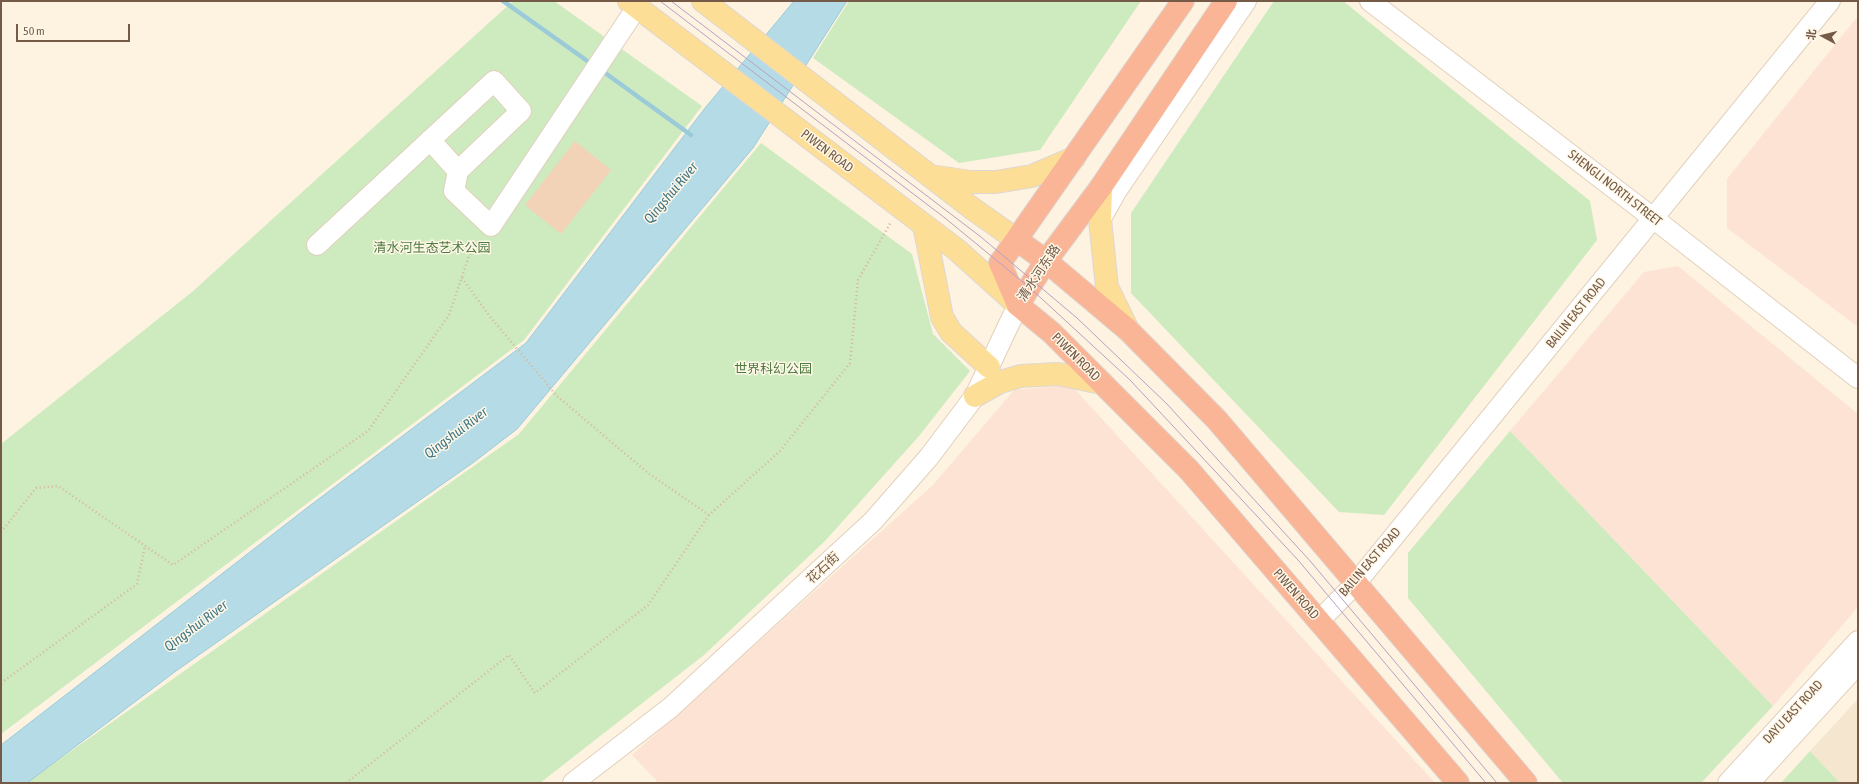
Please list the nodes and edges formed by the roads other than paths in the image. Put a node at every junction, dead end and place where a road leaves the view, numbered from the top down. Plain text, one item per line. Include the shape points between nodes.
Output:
1 (1183, 1) edge
2 (1226, 1) edge
3 (1246, 1) edge
4 (1370, 1) edge
5 (1830, 1) edge
6 (633, 4) edge
7 (709, 6) edge
8 (430, 140) junction
9 (1074, 158) junction
10 (458, 171) junction
11 (930, 176) junction
12 (1101, 187) junction
13 (1654, 218) junction
14 (1100, 220) junction
15 (924, 224) junction
16 (1017, 240) junction
17 (316, 245) dead end
18 (1046, 261) junction
19 (1018, 306) junction
20 (1128, 330) junction
21 (989, 367) junction
22 (1858, 378) edge
23 (1102, 383) junction
24 (975, 396) junction
25 (1356, 583) junction
26 (1319, 621) junction
27 (1858, 641) edge
28 (1858, 664) edge
29 (574, 783) edge
30 (1458, 783) edge
31 (1526, 783) edge
32 (1728, 783) edge
33 (1749, 783) edge

1 - 9 highway, 清水河东路
2 - 12 highway, 清水河东路
3 - 14 street via 1117,190
4 - 13 street, SHENGLI NORTH STREET
5 - 13 street, BAILIN EAST ROAD
6 - 10 street via 610,48 584,89 491,226 454,191
6 - 15 main road, PIWEN ROAD
7 - 11 main road
8 - 10 street
8 - 10 street via 494,81 521,111
8 - 17 street
9 - 11 main road via 1032,176 996,182 971,182
9 - 16 highway, 清水河东路
11 - 16 main road
12 - 14 main road
12 - 18 highway, 清水河东路
13 - 22 street, SHENGLI NORTH STREET
13 - 25 street, BAILIN EAST ROAD
14 - 20 main road via 1107,287
15 - 19 main road, PIWEN ROAD via 958,250
15 - 21 main road via 942,317 950,332
16 - 18 highway
16 - 19 highway, 清水河东路 via 1000,263
18 - 19 highway, 清水河东路
18 - 20 highway
19 - 21 street, 花石街
19 - 23 highway, PIWEN ROAD via 1052,333
20 - 25 highway via 1217,420
21 - 24 street, 花石街
23 - 24 main road via 1058,374 1021,376 1000,382
23 - 26 highway, PIWEN ROAD via 1189,470
24 - 29 street, 花石街 via 929,457 873,521 670,708
25 - 26 street, BAILIN EAST ROAD
25 - 31 highway
26 - 30 highway, PIWEN ROAD
27 - 32 street, DAYU EAST ROAD
28 - 33 street, DAYU EAST ROAD

